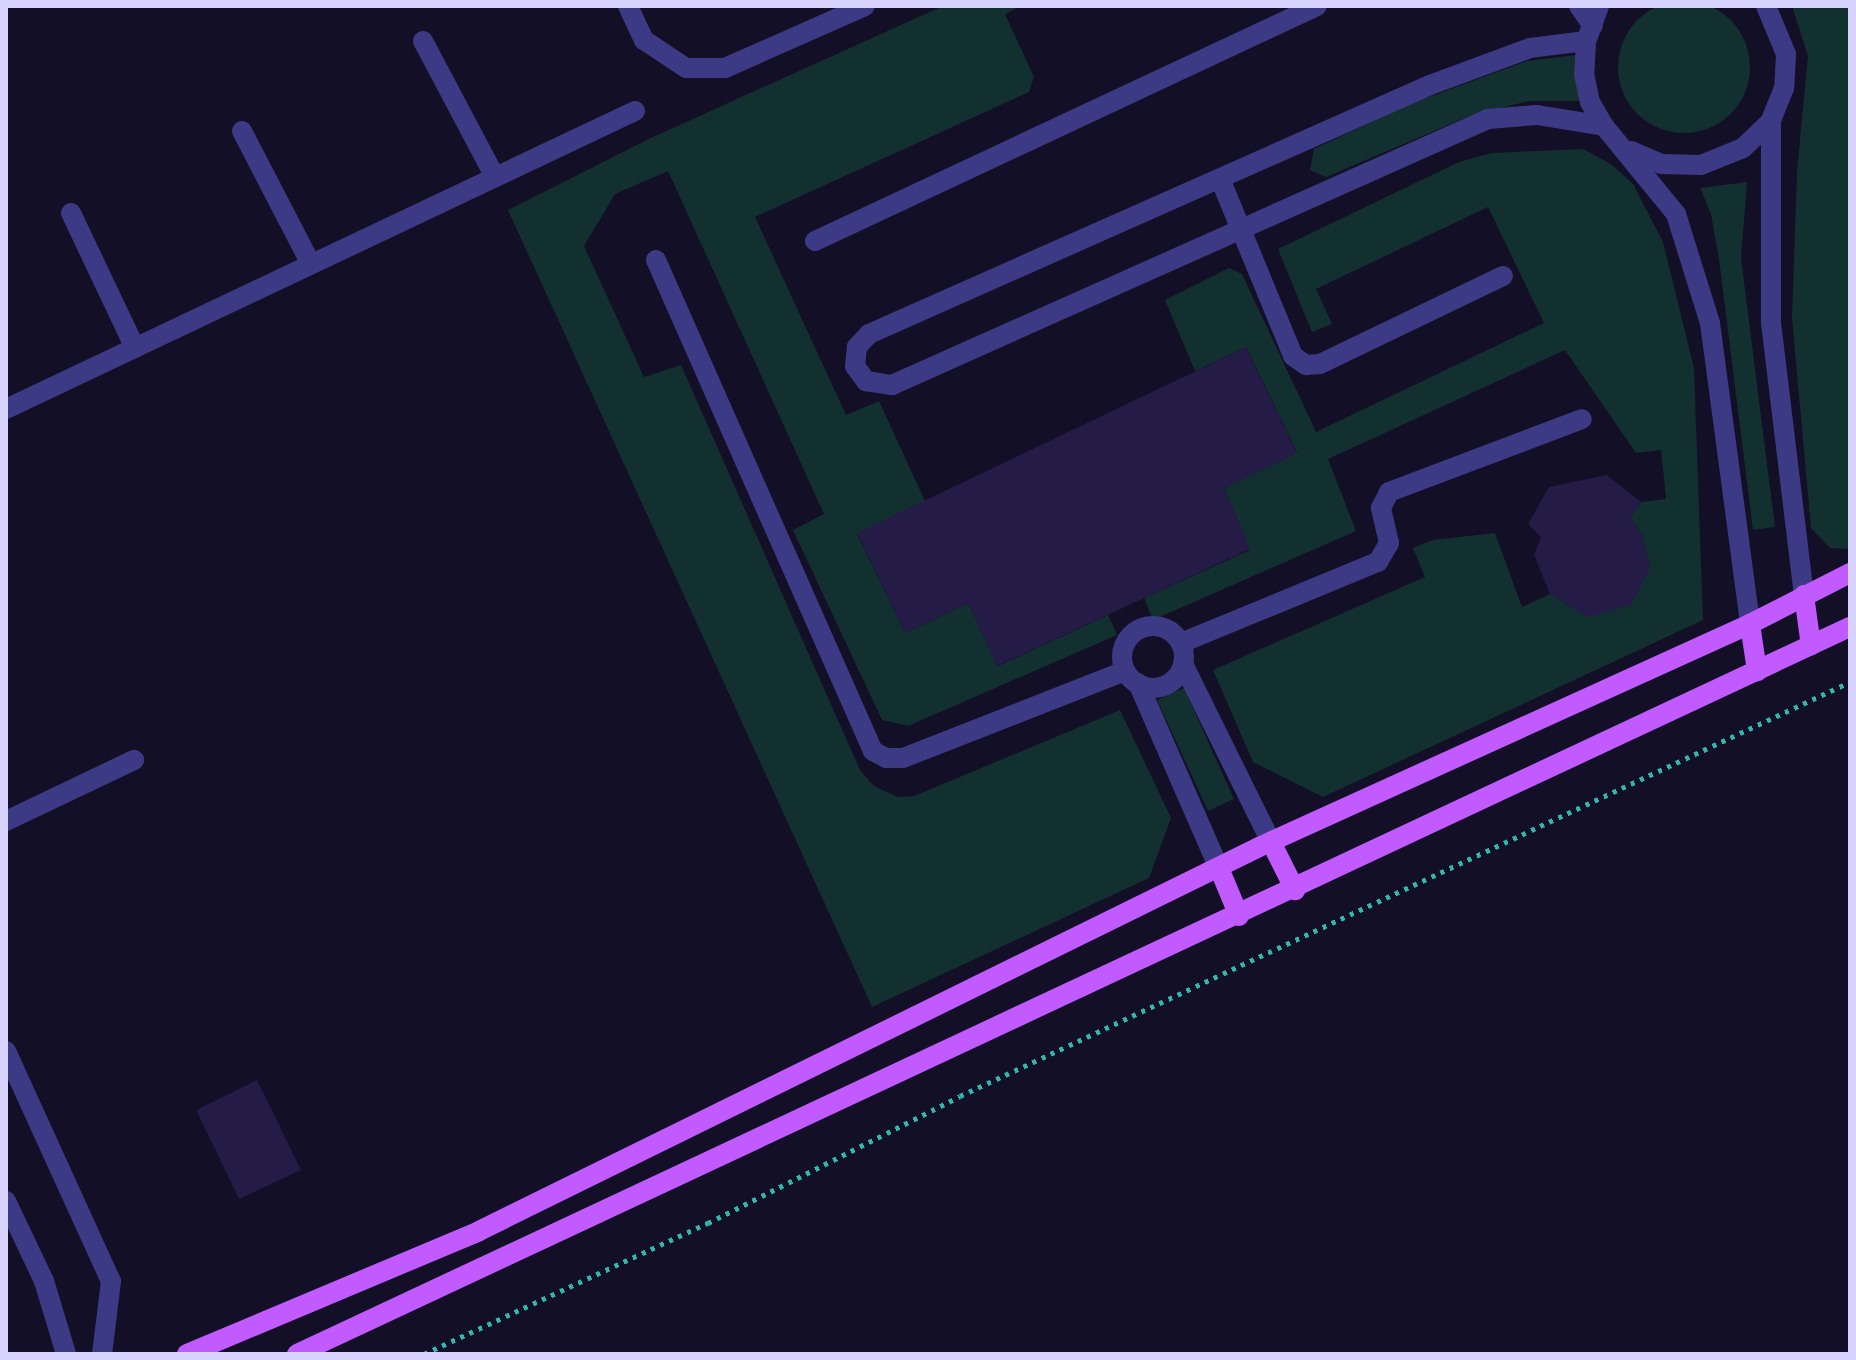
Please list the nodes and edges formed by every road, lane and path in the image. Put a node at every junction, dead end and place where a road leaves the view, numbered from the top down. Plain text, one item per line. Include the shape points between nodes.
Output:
1 (628, 6) edge
2 (865, 6) edge
3 (1317, 6) edge
4 (1766, 6) edge
5 (1593, 16) edge
6 (423, 41) dead end
7 (635, 111) dead end
8 (1771, 121) junction
9 (1604, 126) junction
10 (242, 131) dead end
11 (1624, 147) junction
12 (495, 177) junction
13 (1221, 181) junction
14 (71, 213) dead end
15 (1240, 227) junction
16 (815, 241) dead end
17 (656, 260) dead end
18 (311, 264) junction
19 (1503, 276) dead end
20 (135, 348) junction
21 (6, 409) edge
22 (1582, 419) dead end
23 (1850, 573) edge
24 (1804, 595) junction
25 (1750, 624) junction
26 (1850, 627) edge
27 (1811, 646) junction
28 (1182, 654) junction
29 (1757, 671) junction
30 (1131, 677) junction
31 (1850, 682) edge
32 (134, 760) dead end
33 (6, 821) edge
34 (1271, 842) junction
35 (1219, 868) junction
36 (1295, 890) junction
37 (1239, 916) junction
38 (6, 1051) edge
39 (6, 1201) edge
40 (66, 1354) edge
41 (102, 1354) edge
42 (187, 1354) edge
43 (297, 1354) edge
44 (424, 1354) edge

1 - 2 street via 644,40 686,68 725,68
3 - 16 street
4 - 8 street via 1786,54 1784,88
5 - 9 street via 1584,74
5 - 13 street
6 - 12 street
7 - 12 street
8 - 11 street via 1743,148 1701,165 1661,164
8 - 24 street via 1771,323
9 - 11 street
9 - 15 street via 1537,115 1488,119
10 - 18 street
11 - 25 street via 1676,214 1710,323
12 - 18 street
13 - 15 street
13 - 15 street via 869,334 857,347 855,366 866,381 892,385
14 - 20 street
15 - 19 street via 1293,356 1306,365 1320,364
17 - 30 street via 873,751 903,758
18 - 20 street
20 - 21 street
22 - 28 street via 1389,492 1381,508 1389,543 1378,562
23 - 24 main road
24 - 25 main road
24 - 27 main road
25 - 29 main road
25 - 34 main road
26 - 27 main road
27 - 29 main road
28 - 30 street via 1165,685
28 - 30 street via 1163,627 1136,631 1124,644
28 - 34 street
29 - 36 main road
30 - 35 street
31 - 44 path via 960,1096 708,1223
32 - 33 street
34 - 35 main road
34 - 36 main road
35 - 37 main road
35 - 42 main road via 479,1231
36 - 37 main road
37 - 43 main road
38 - 41 street via 111,1281
39 - 40 street via 44,1281

